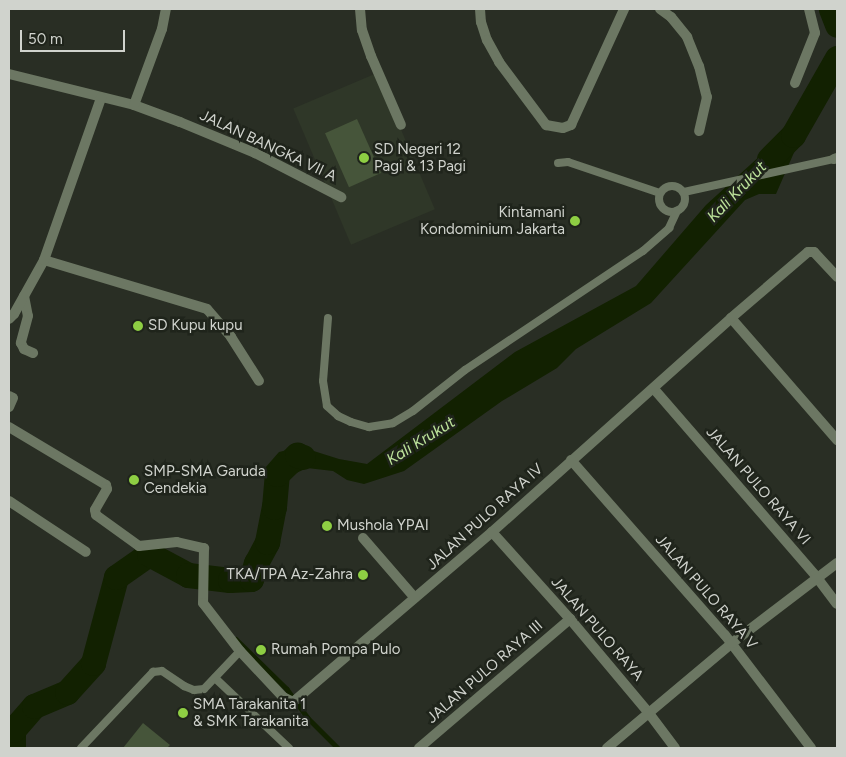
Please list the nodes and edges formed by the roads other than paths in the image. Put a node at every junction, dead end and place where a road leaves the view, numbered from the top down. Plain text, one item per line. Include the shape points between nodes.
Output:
1 (166, 9) edge
2 (360, 9) edge
3 (480, 9) edge
4 (624, 9) edge
5 (660, 9) edge
6 (809, 9) edge
7 (9, 74) edge
8 (794, 83) dead end
9 (101, 98) junction
10 (134, 105) junction
11 (401, 125) dead end
12 (699, 131) dead end
13 (836, 159) edge
14 (558, 163) dead end
15 (684, 192) junction
16 (660, 193) junction
17 (341, 197) dead end
18 (677, 212) junction
19 (44, 260) junction
20 (837, 277) edge
21 (24, 296) junction
22 (11, 316) edge
23 (328, 318) dead end
24 (731, 318) junction
25 (33, 354) dead end
26 (259, 381) dead end
27 (654, 389) junction
28 (9, 396) edge
29 (9, 407) edge
30 (9, 427) edge
31 (837, 440) edge
32 (571, 460) junction
33 (9, 501) edge
34 (492, 532) junction
35 (363, 538) dead end
36 (86, 552) dead end
37 (837, 563) edge
38 (817, 578) junction
39 (415, 598) junction
40 (837, 604) edge
41 (570, 619) junction
42 (732, 643) junction
43 (240, 651) junction
44 (216, 678) junction
45 (648, 712) junction
46 (81, 748) edge
47 (289, 748) edge
48 (419, 748) edge
49 (607, 748) edge
50 (675, 748) edge
51 (811, 748) edge

1 - 10 street via 162,29
2 - 11 street via 362,30 371,56
3 - 4 street via 487,40 499,62 546,125 562,128 571,125
5 - 12 street via 687,37 699,66 707,97
6 - 8 street via 815,33
7 - 9 street, JALAN BANGKA VII A
9 - 10 street, JALAN BANGKA VII A
9 - 19 street
10 - 17 street, JALAN BANGKA VII A via 222,138
13 - 15 lane
14 - 16 lane via 568,162
15 - 16 lane via 672,186
15 - 18 lane via 684,206
16 - 18 lane via 662,208
18 - 23 lane via 669,228 643,251 465,370 393,423 369,427 338,416 327,406 323,381
19 - 21 street
19 - 26 street via 207,309 231,337
20 - 24 street, JALAN PULO RAYA IV via 814,252 808,252
21 - 22 street
21 - 25 street via 28,316 21,343 24,350
24 - 27 street, JALAN PULO RAYA IV
24 - 31 street
27 - 32 street, JALAN PULO RAYA IV
27 - 38 street, JALAN PULO RAYA VI
28 - 29 street via 14,398
30 - 43 street, JALAN PULO RAYA IV via 106,485 108,489 95,510 96,515 139,546 177,542 204,548 203,603
32 - 34 street, JALAN PULO RAYA IV
32 - 42 street, JALAN PULO RAYA V
33 - 36 street
34 - 39 street, JALAN PULO RAYA IV
34 - 41 street, JALAN PULO RAYA
35 - 39 street
37 - 38 street
38 - 40 street, JALAN PULO RAYA VI
38 - 42 street
39 - 43 street, JALAN PULO RAYA IV via 294,702 283,697
41 - 45 street, JALAN PULO RAYA
41 - 48 street, JALAN PULO RAYA III
42 - 45 street
42 - 51 street, JALAN PULO RAYA V
43 - 44 lane
44 - 46 lane via 204,689 194,690 162,670 153,672
44 - 47 lane
45 - 49 street
45 - 50 street, JALAN PULO RAYA

